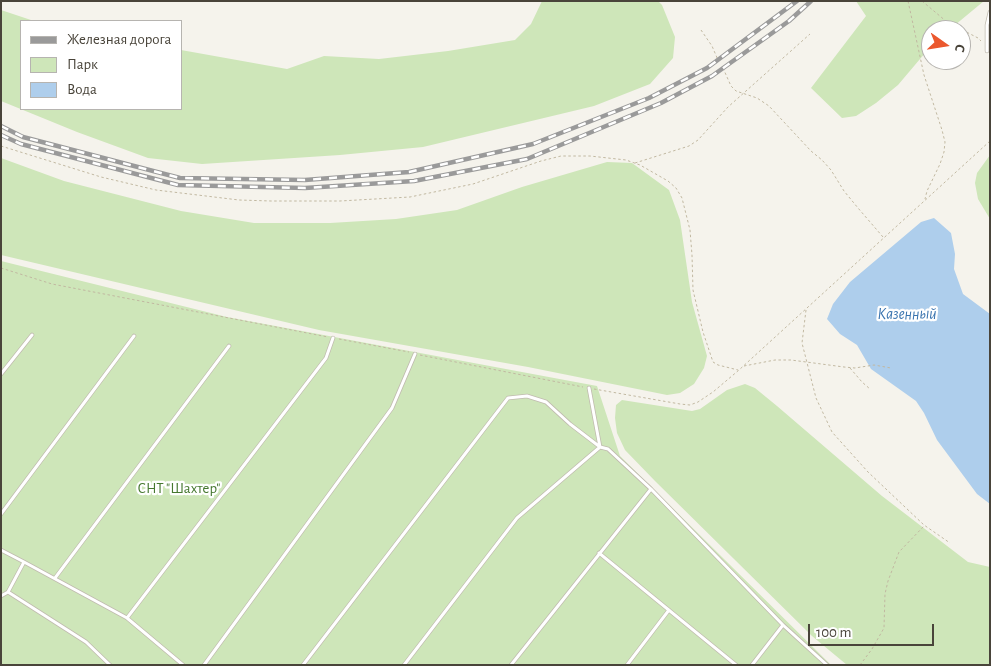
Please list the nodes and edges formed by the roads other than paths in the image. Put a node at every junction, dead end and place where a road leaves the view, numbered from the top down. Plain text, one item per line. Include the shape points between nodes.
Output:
1 (990, 12) edge
2 (987, 51) road end
3 (32, 335) dead end
4 (134, 336) dead end
5 (333, 338) road end
6 (229, 346) dead end
7 (415, 354) road end
8 (1, 374) edge
9 (589, 388) road end
10 (600, 446) junction
11 (651, 489) junction
12 (1, 514) edge
13 (1, 550) edge
14 (599, 553) junction
15 (24, 562) junction
16 (55, 578) junction
17 (8, 592) junction
18 (1, 596) edge
19 (669, 610) junction
20 (127, 618) junction
21 (783, 625) junction
22 (110, 665) edge
23 (183, 665) edge
24 (204, 665) edge
25 (303, 665) edge
26 (404, 665) edge
27 (511, 665) edge
28 (627, 665) edge
29 (736, 665) edge
30 (752, 665) edge
31 (827, 665) edge

1 - 2 lane
3 - 8 lane
4 - 12 lane
5 - 20 lane via 326,358
6 - 16 lane
7 - 24 lane via 392,408
9 - 10 lane
10 - 11 lane via 608,449
10 - 25 lane via 546,402 527,396 508,398
10 - 26 lane via 517,518
11 - 14 lane
11 - 21 lane
13 - 15 lane
14 - 19 lane
14 - 27 lane
15 - 16 lane
15 - 17 lane
16 - 20 lane
17 - 18 lane
17 - 22 lane via 86,642
19 - 28 lane
19 - 29 lane
20 - 23 lane
21 - 30 lane
21 - 31 lane

